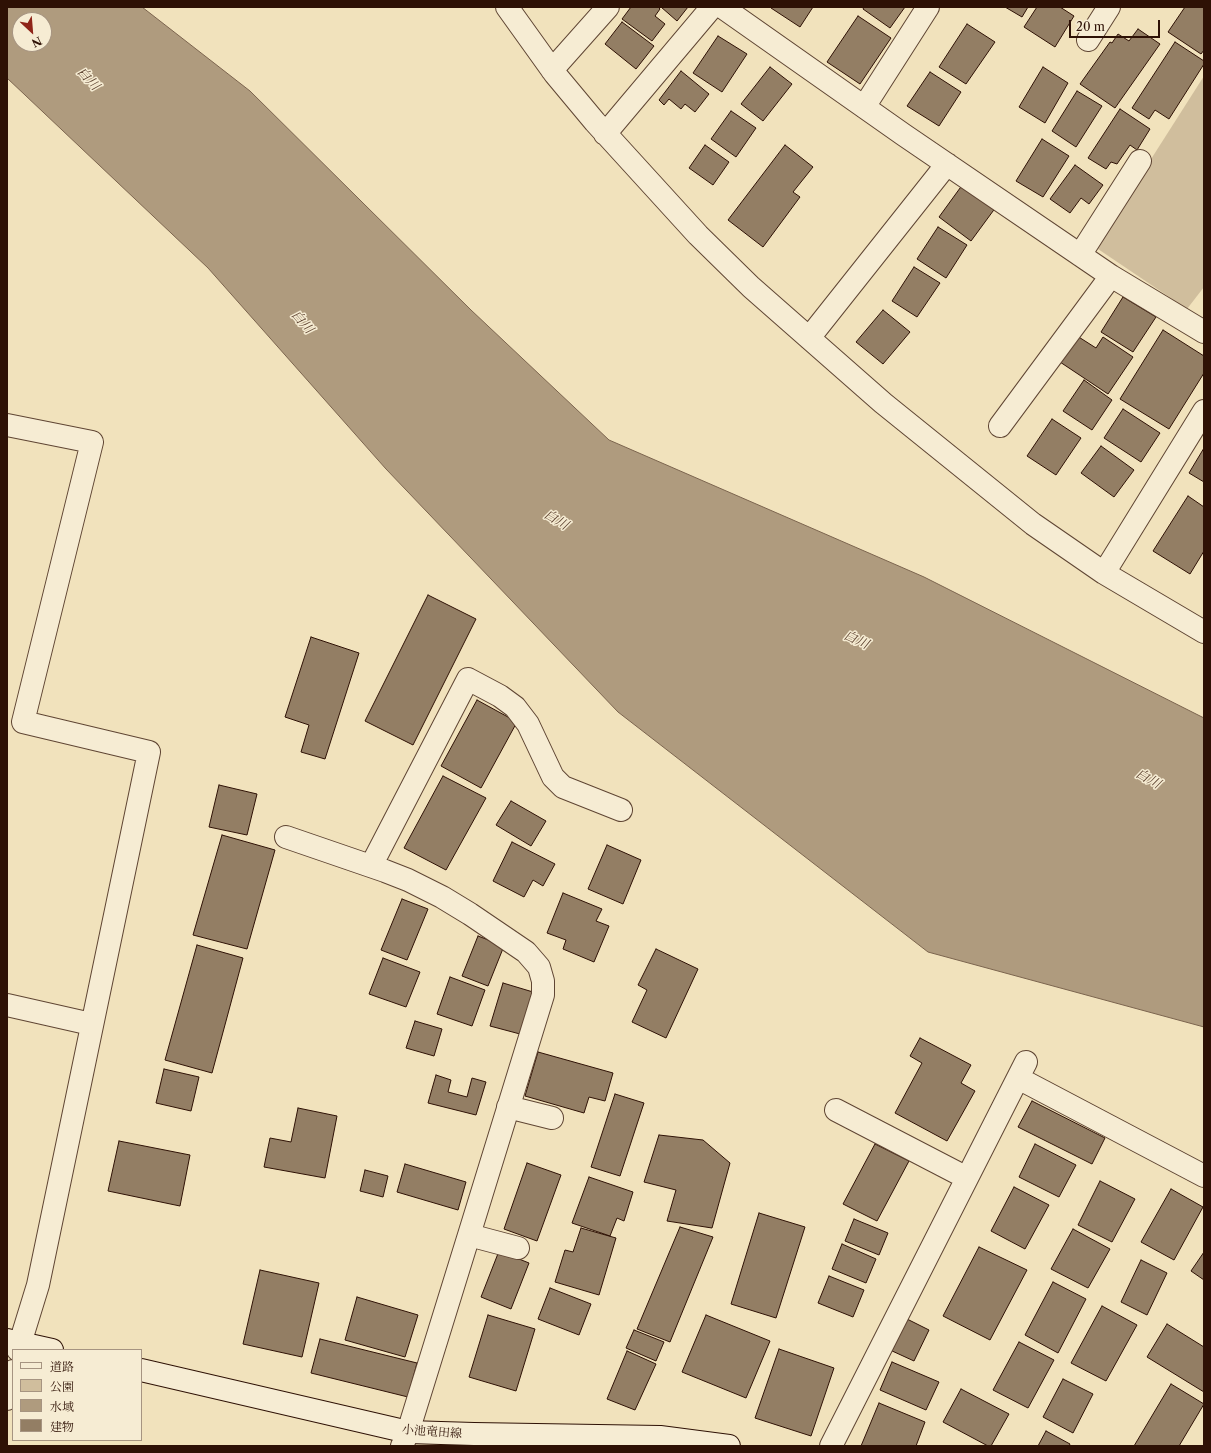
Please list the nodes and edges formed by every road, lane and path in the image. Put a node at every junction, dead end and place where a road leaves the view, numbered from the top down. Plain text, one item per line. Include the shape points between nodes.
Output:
1 (507, 7) edge
2 (608, 7) edge
3 (712, 7) edge
4 (722, 7) edge
5 (928, 7) edge
6 (1109, 7) edge
7 (1088, 40) dead end
8 (552, 70) junction
9 (864, 107) junction
10 (605, 134) junction
11 (1140, 161) dead end
12 (947, 164) junction
13 (1080, 255) junction
14 (1111, 276) junction
15 (1204, 332) edge
16 (809, 338) junction
17 (1204, 411) edge
18 (7, 425) edge
19 (1000, 426) dead end
20 (1104, 573) junction
21 (1204, 632) edge
22 (622, 810) dead end
23 (286, 837) dead end
24 (371, 866) junction
25 (7, 1005) edge
26 (91, 1024) junction
27 (508, 1107) junction
28 (836, 1110) dead end
29 (552, 1118) dead end
30 (1204, 1176) edge
31 (967, 1178) junction
32 (469, 1236) junction
33 (518, 1248) dead end
34 (15, 1344) edge
35 (46, 1349) edge
36 (142, 1370) edge
37 (12, 1376) edge
38 (7, 1399) edge
39 (405, 1439) edge
40 (729, 1446) edge
41 (831, 1446) edge

1 - 8 street
2 - 8 street
3 - 10 street
4 - 9 street
5 - 9 street
6 - 7 street
8 - 10 street
9 - 12 street
10 - 16 street via 698,235
11 - 13 street
12 - 13 street
12 - 16 street
13 - 14 street
14 - 15 street
14 - 19 street
16 - 20 street via 883,403 1033,524
17 - 20 street
18 - 26 street via 92,442 23,722 149,752
20 - 21 street
22 - 24 street via 563,787 553,777 528,724 515,708 500,696 468,679
23 - 24 street
24 - 27 street via 408,880 447,900 526,952 539,967 543,995
25 - 26 street
26 - 34 street via 38,1285
27 - 29 street
27 - 32 street
28 - 31 street
30 - 31 street via 1022,1070
31 - 41 street
32 - 33 street
32 - 39 street
34 - 35 street
36 - 39 street, 小池竜田線
37 - 38 street
39 - 40 street, 小池竜田線 via 474,1434 660,1437

